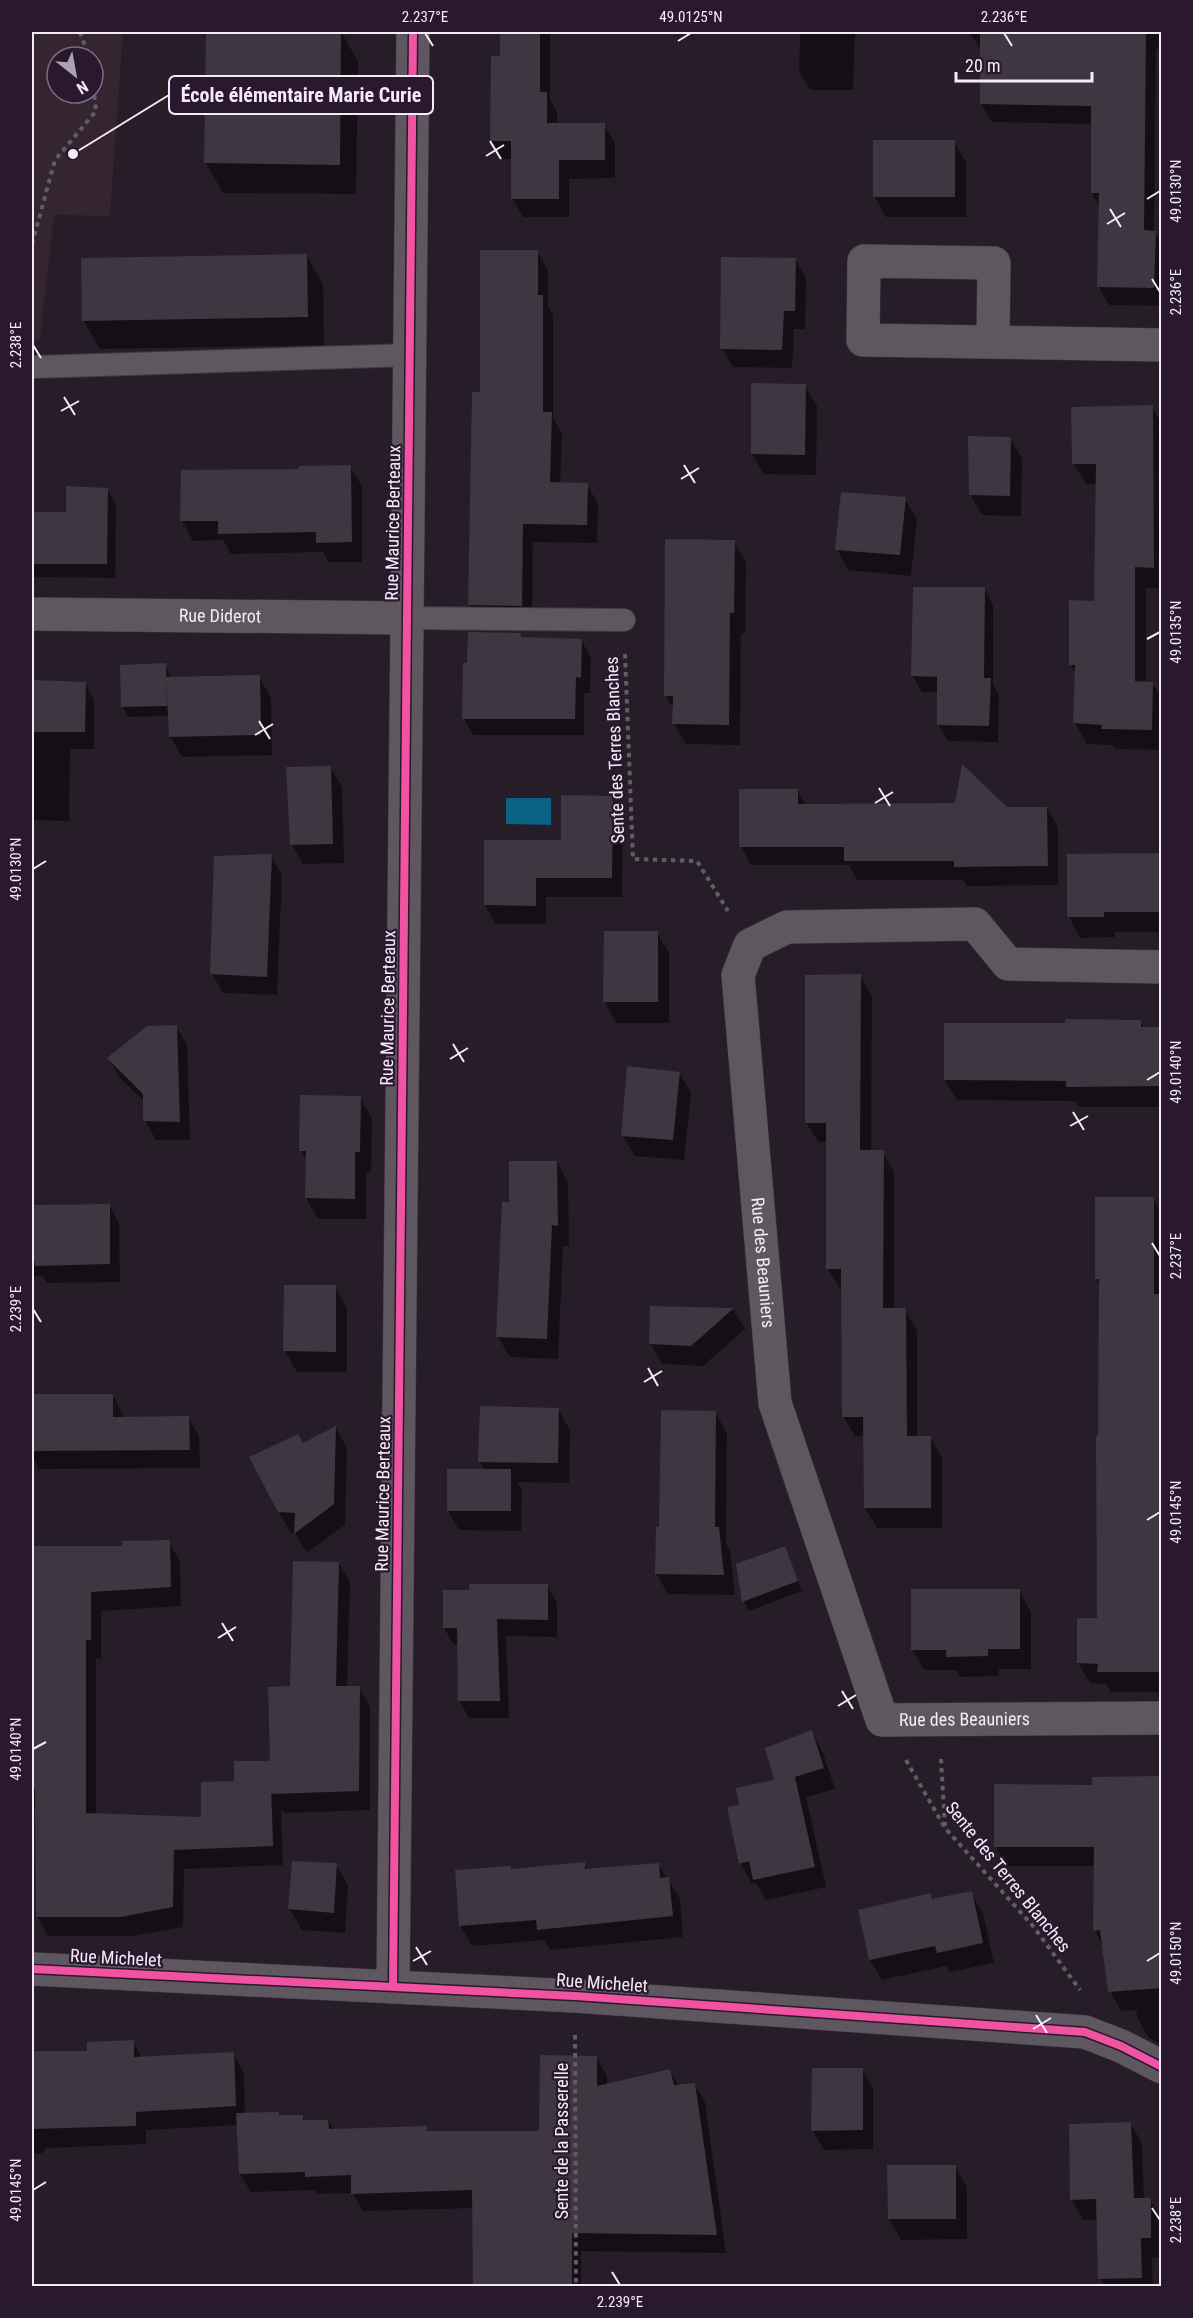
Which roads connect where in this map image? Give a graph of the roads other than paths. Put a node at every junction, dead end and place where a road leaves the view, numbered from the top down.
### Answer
1 (413, 32) edge
2 (993, 342) junction
3 (1161, 345) edge
4 (410, 355) junction
5 (34, 367) dead end
6 (32, 614) edge
7 (407, 618) junction
8 (624, 620) road end
9 (1161, 967) edge
10 (1161, 1718) edge
11 (32, 1969) edge
12 (393, 1986) junction
13 (1161, 2067) edge

1 - 4 street, Rue Maurice Berteaux
2 - 2 street
2 - 3 street
4 - 5 lane
4 - 7 street, Rue Maurice Berteaux
6 - 7 street, Rue Diderot
7 - 8 lane
7 - 12 street, Rue Maurice Berteaux
9 - 10 street, Rue des Beauniers
11 - 12 street, Rue Michelet
12 - 13 street, Rue Michelet

